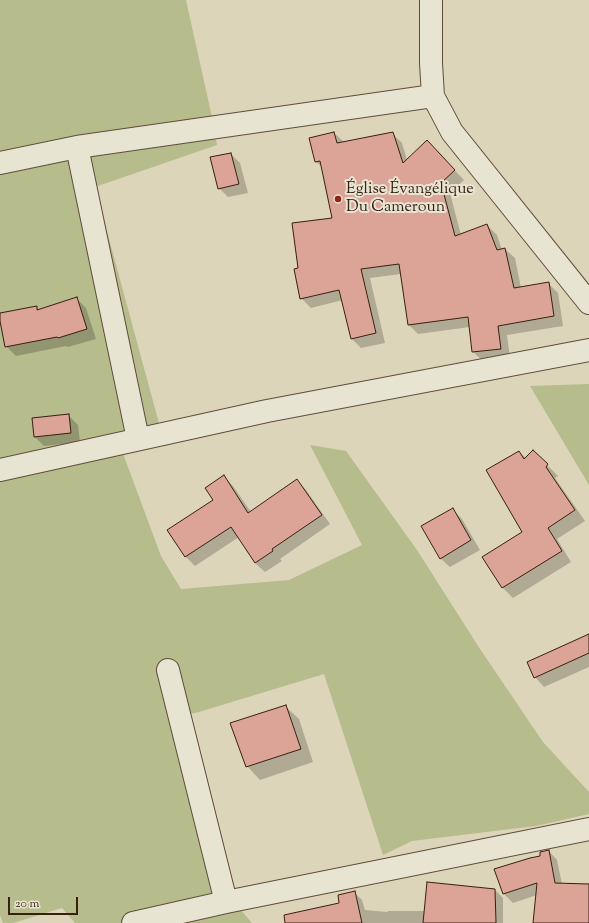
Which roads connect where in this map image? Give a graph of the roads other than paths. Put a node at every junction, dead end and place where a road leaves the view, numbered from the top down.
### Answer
1 (431, 0) edge
2 (433, 96) junction
3 (77, 147) junction
4 (0, 164) edge
5 (589, 304) edge
6 (589, 350) edge
7 (138, 439) junction
8 (0, 470) edge
9 (168, 670) dead end
10 (589, 829) edge
11 (226, 902) junction
12 (133, 923) edge

1 - 2 street
2 - 3 street
2 - 5 street
3 - 4 street
3 - 7 street
6 - 7 street
7 - 8 street
9 - 11 street
10 - 11 street
11 - 12 street

